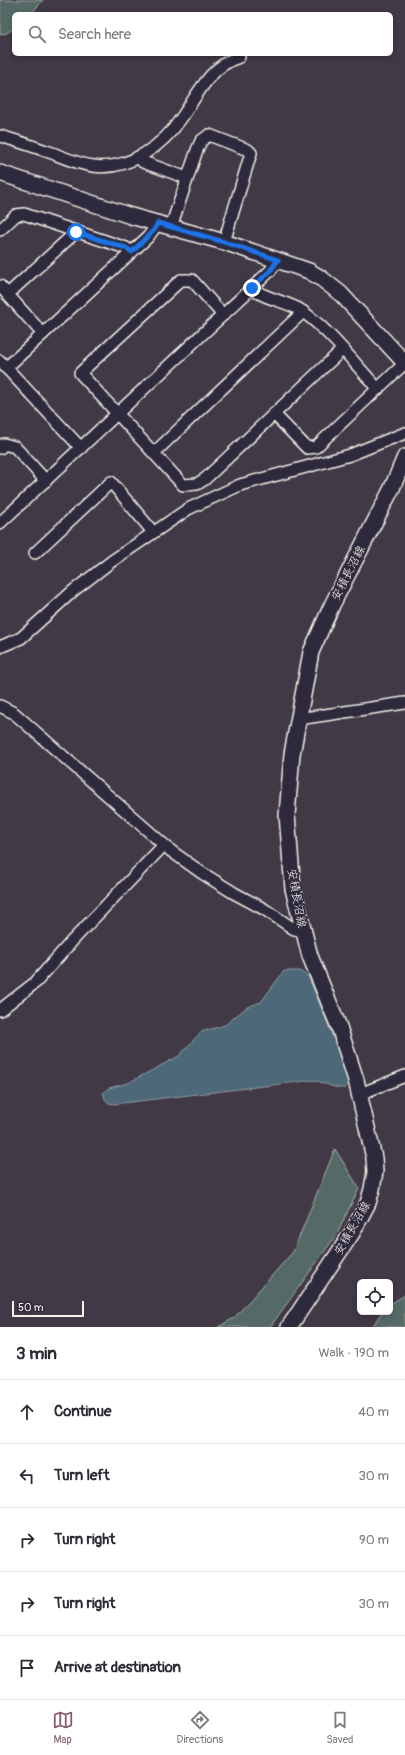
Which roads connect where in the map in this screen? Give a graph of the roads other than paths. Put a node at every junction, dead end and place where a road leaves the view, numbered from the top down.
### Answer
1 (239, 57) dead end
2 (0, 136) edge
3 (138, 157) junction
4 (0, 173) edge
5 (187, 178) junction
6 (164, 225) junction
7 (0, 230) edge
8 (76, 232) junction
9 (224, 242) junction
10 (132, 252) junction
11 (278, 260) junction
12 (0, 286) edge
13 (252, 288) junction
14 (8, 294) junction
15 (303, 312) junction
16 (223, 315) junction
17 (43, 334) junction
18 (342, 350) junction
19 (405, 363) edge
20 (3, 364) edge
21 (378, 389) junction
22 (118, 414) junction
23 (274, 414) junction
24 (405, 433) edge
25 (0, 448) edge
26 (81, 448) junction
27 (154, 453) junction
28 (405, 457) edge
29 (46, 481) junction
30 (0, 523) edge
31 (153, 532) junction
32 (35, 553) dead end
33 (0, 647) edge
34 (405, 703) edge
35 (0, 706) edge
36 (298, 719) junction
37 (164, 845) junction
38 (303, 930) junction
39 (0, 1010) edge
40 (405, 1076) edge
41 (360, 1094) junction
42 (289, 1327) edge

1 - 3 street
2 - 3 street
3 - 5 street
4 - 6 main road
5 - 6 street
5 - 9 street
6 - 9 main road
6 - 10 street
7 - 8 street
8 - 10 street
8 - 14 street
9 - 11 main road
10 - 17 street
11 - 13 street
11 - 19 main road
12 - 14 street
13 - 15 street
13 - 16 street
14 - 17 street
15 - 18 street
15 - 27 street
16 - 22 street
16 - 22 street
17 - 20 street
18 - 21 street
18 - 23 street
19 - 21 street
20 - 26 street
21 - 23 street
22 - 26 street
22 - 27 street
23 - 27 street
24 - 31 street
25 - 29 street
26 - 29 street
28 - 36 main road, 安積長沼線
29 - 30 street
31 - 32 street
31 - 33 street
34 - 36 street
35 - 37 street
36 - 38 main road, 安積長沼線
37 - 38 street
37 - 39 street
38 - 41 main road, 安積長沼線
40 - 41 street
41 - 42 main road, 安積長沼線

